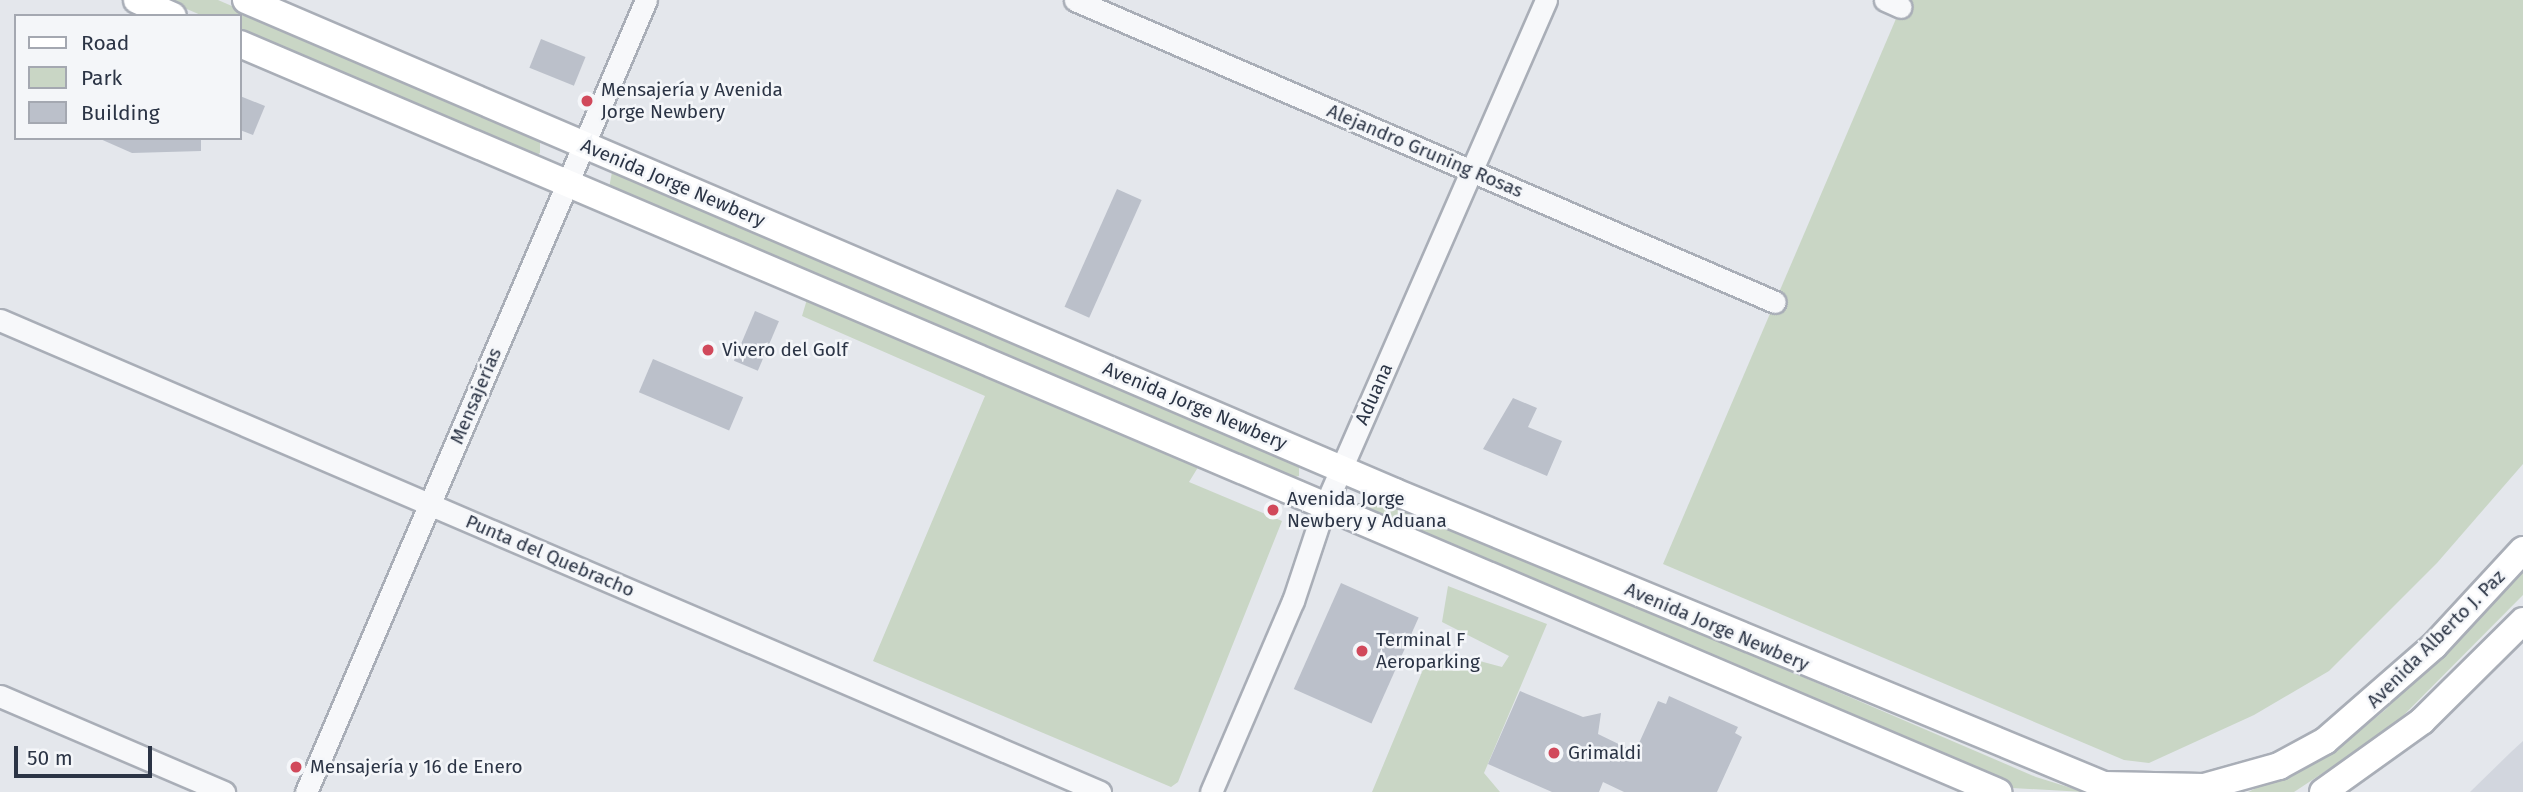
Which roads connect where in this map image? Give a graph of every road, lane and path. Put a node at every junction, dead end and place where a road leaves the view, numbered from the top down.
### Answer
1 (137, 0) edge
2 (246, 0) edge
3 (646, 0) edge
4 (1074, 0) edge
5 (1546, 0) edge
6 (168, 14) edge
7 (242, 45) edge
8 (584, 144) junction
9 (1473, 172) junction
10 (567, 184) junction
11 (1775, 302) dead end
12 (0, 320) edge
13 (1341, 468) junction
14 (429, 504) junction
15 (1324, 508) junction
16 (2523, 550) edge
17 (2523, 621) edge
18 (0, 696) edge
19 (2150, 790) joint
20 (224, 792) edge
21 (306, 792) edge
22 (1100, 792) edge
23 (1211, 792) edge
24 (1998, 792) edge
25 (2323, 792) edge

1 - 6 main road
2 - 8 main road, Avenida Jorge Newbery
3 - 8 street, Mensajerías
4 - 9 street, Alejandro Gruning Rosas
5 - 9 street, Aduana
7 - 10 main road
8 - 10 street, Mensajerías
8 - 13 main road, Avenida Jorge Newbery
9 - 11 street, Alejandro Gruning Rosas
9 - 13 street, Aduana
10 - 14 street, Mensajerías
10 - 15 main road
12 - 14 street, Punta del Quebracho
13 - 15 street, Aduana
13 - 19 main road, Avenida Jorge Newbery
14 - 21 street, Mensajerías
14 - 22 street, Punta del Quebracho
15 - 23 street, Aduana
15 - 24 main road
16 - 19 main road, Avenida Alberto J. Paz
17 - 25 main road
18 - 20 street

